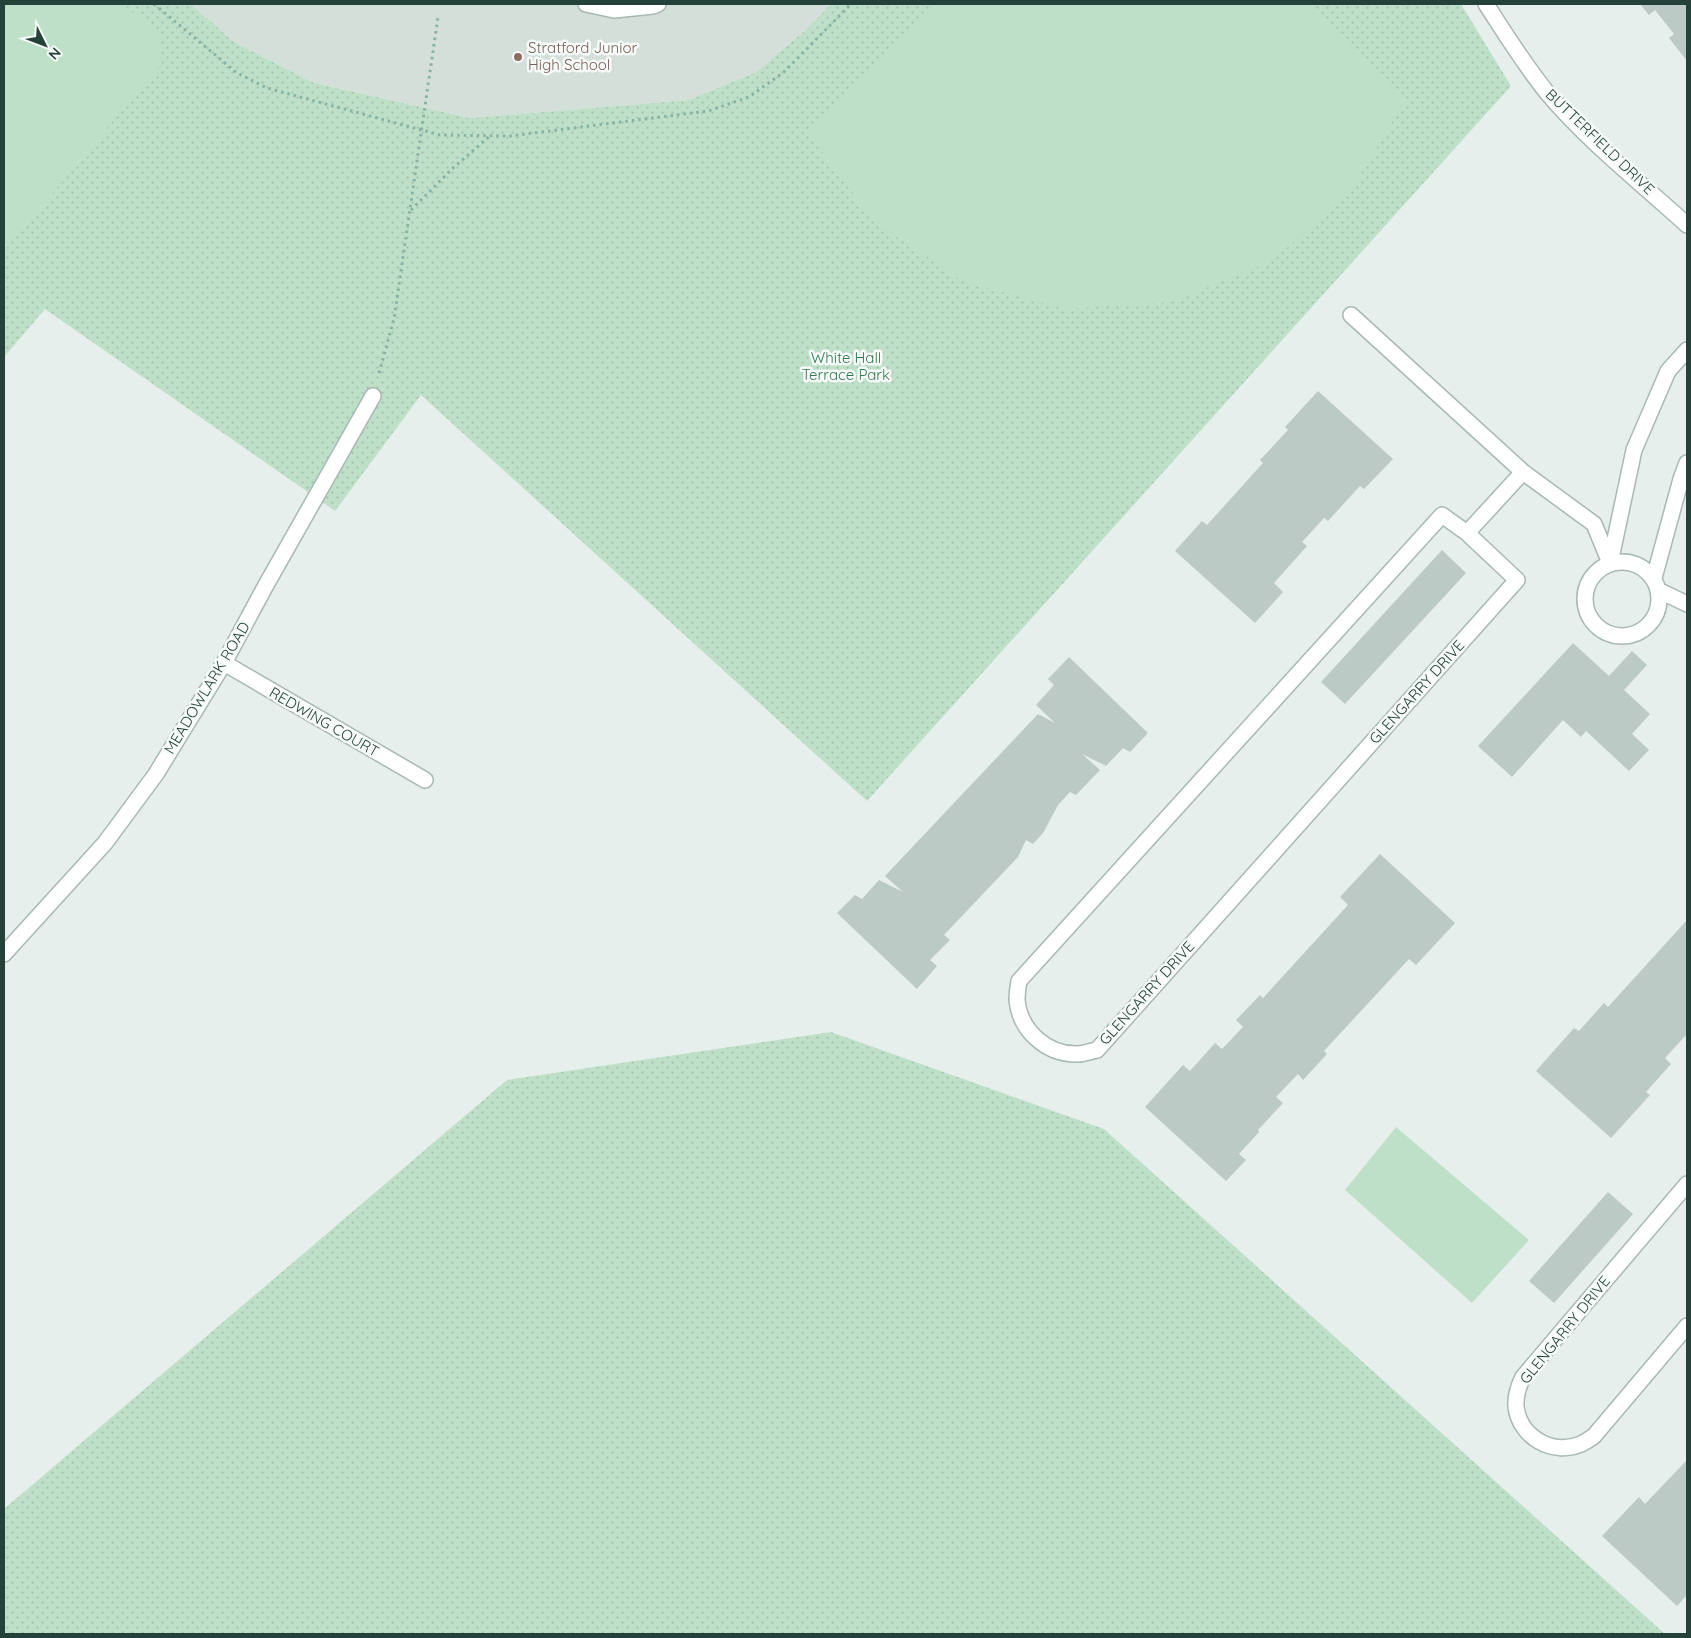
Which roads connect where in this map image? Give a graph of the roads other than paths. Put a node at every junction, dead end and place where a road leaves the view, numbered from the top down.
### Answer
1 (586, 4) edge
2 (658, 4) edge
3 (1486, 4) edge
4 (1687, 225) edge
5 (1351, 316) dead end
6 (1687, 350) edge
7 (373, 396) road end
8 (1687, 464) edge
9 (1523, 472) junction
10 (1466, 533) junction
11 (1610, 563) junction
12 (1656, 584) junction
13 (1687, 604) edge
14 (224, 664) junction
15 (425, 780) dead end
16 (4, 954) edge
17 (1687, 1184) edge
18 (1687, 1326) edge

1 - 2 street
3 - 4 street, BUTTERFIELD DRIVE
5 - 9 street
6 - 11 street
7 - 14 street, MEADOWLARK ROAD
8 - 12 street
9 - 10 street
9 - 11 street
10 - 10 street, GLENGARRY DRIVE
11 - 12 street
11 - 12 street
12 - 13 street
14 - 15 street, REDWING COURT
14 - 16 street, MEADOWLARK ROAD
17 - 18 street, GLENGARRY DRIVE

